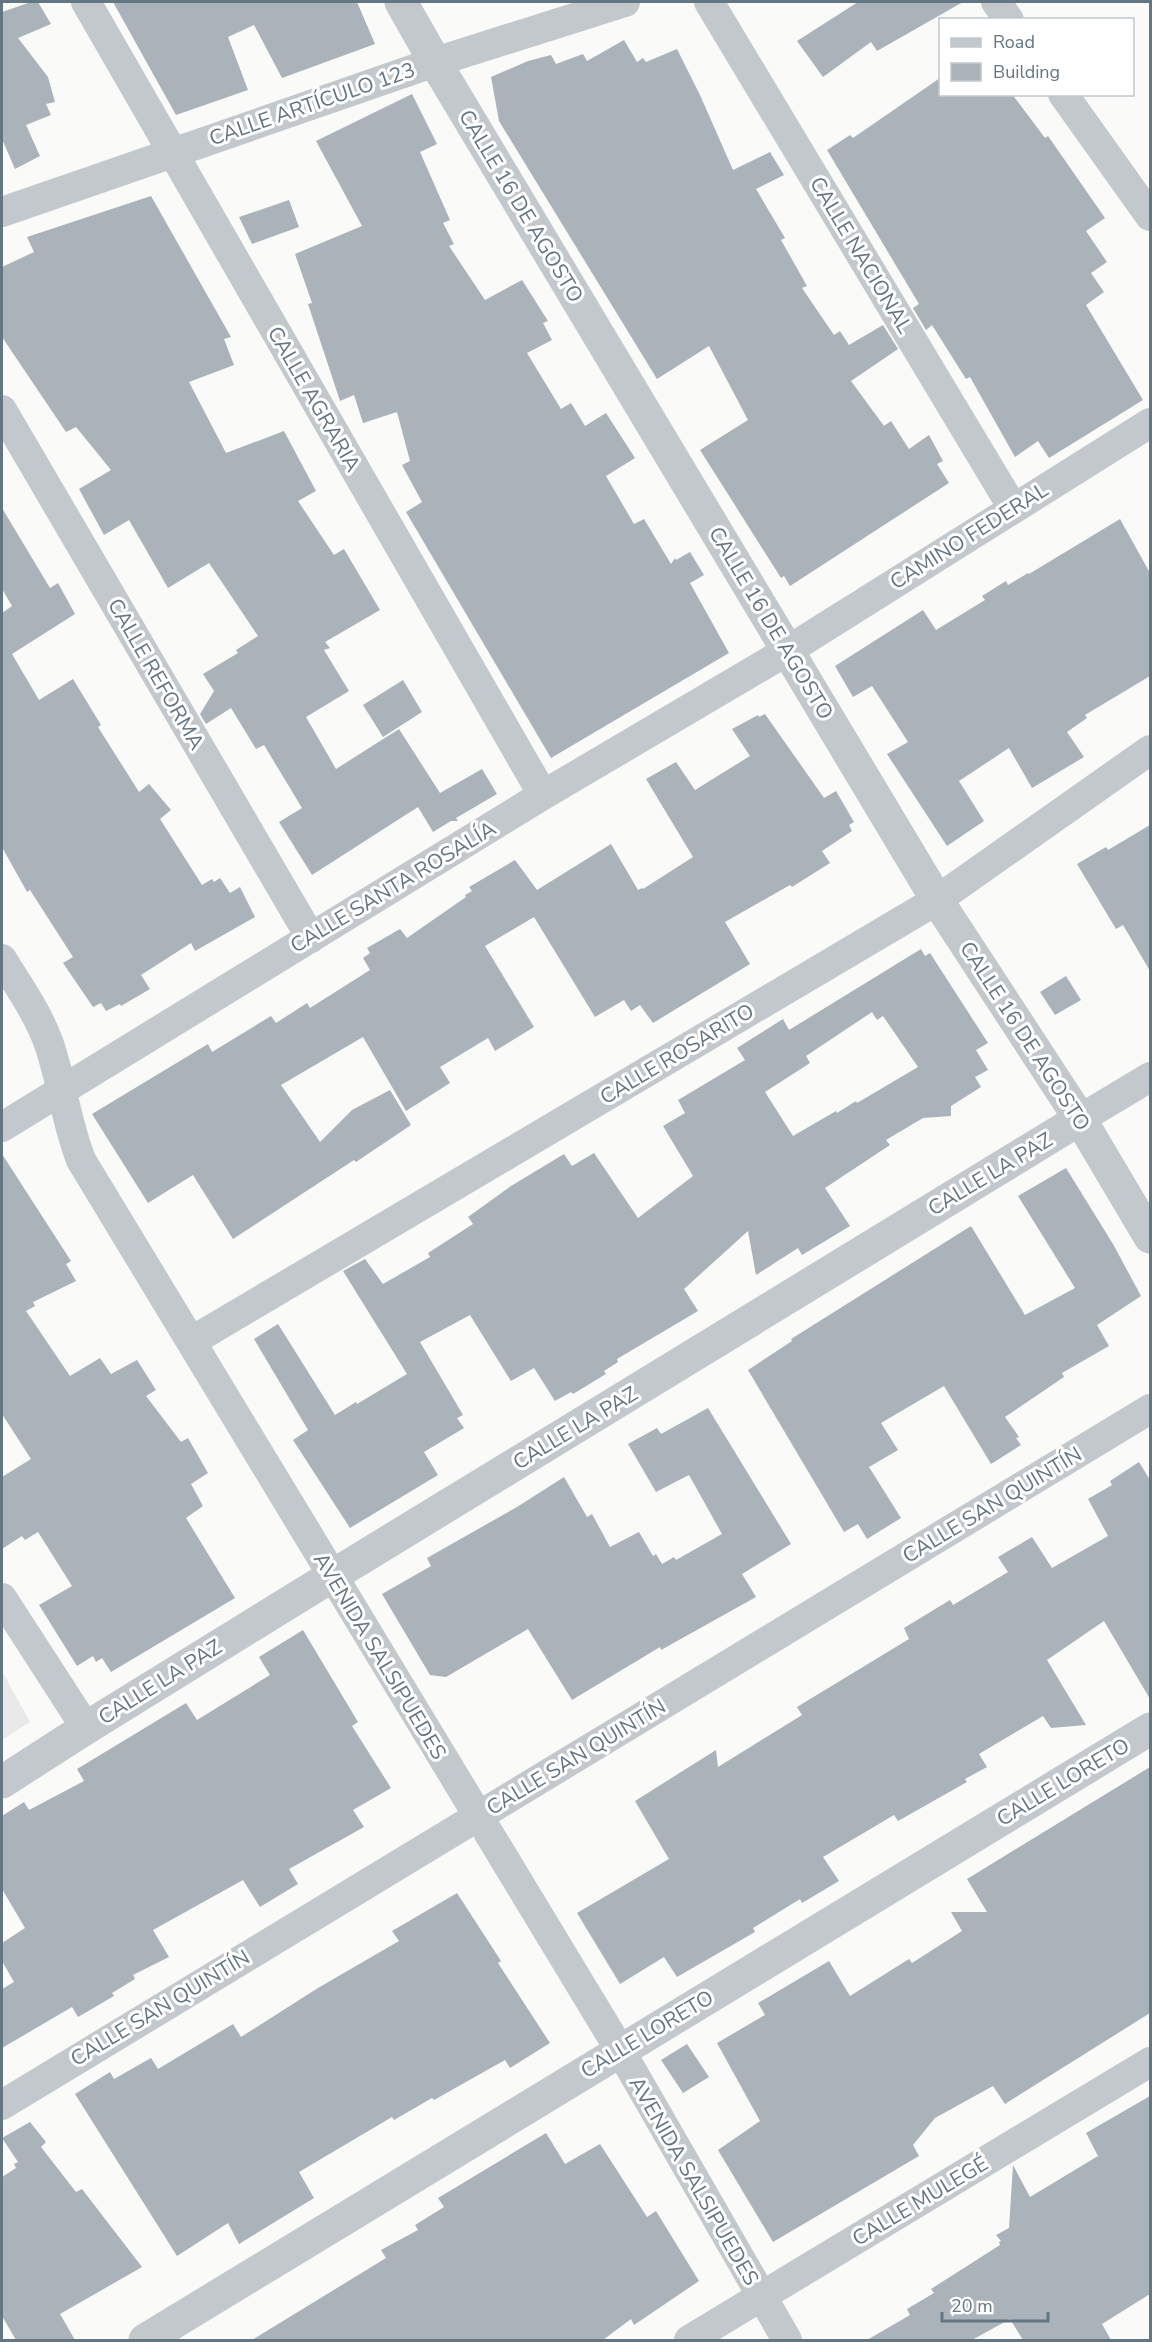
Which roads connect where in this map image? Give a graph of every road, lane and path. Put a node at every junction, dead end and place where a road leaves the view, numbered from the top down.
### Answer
1 (86, 2) edge
2 (401, 2) edge
3 (626, 2) edge
4 (709, 2) edge
5 (996, 2) edge
6 (1008, 18) edge
7 (435, 62) junction
8 (1064, 96) edge
9 (172, 152) junction
10 (2, 212) edge
11 (1150, 216) edge
12 (2, 410) edge
13 (1150, 423) edge
14 (1013, 508) junction
15 (787, 651) junction
16 (1150, 750) edge
17 (543, 795) junction
18 (937, 900) junction
19 (311, 938) junction
20 (2, 960) edge
21 (1150, 1077) edge
22 (61, 1090) junction
23 (1080, 1119) junction
24 (2, 1127) edge
25 (1150, 1237) edge
26 (192, 1341) junction
27 (1150, 1409) edge
28 (332, 1576) junction
29 (2, 1598) edge
30 (86, 1728) junction
31 (1150, 1729) edge
32 (2, 1782) edge
33 (477, 1816) junction
34 (620, 2050) junction
35 (1150, 2062) edge
36 (2, 2105) edge
37 (761, 2297) junction
38 (145, 2340) edge
39 (689, 2340) edge
40 (787, 2340) edge

1 - 9 street, CALLE AGRARIA
2 - 7 street, CALLE 16 DE AGOSTO
3 - 7 street, CALLE ARTÍCULO 123
4 - 14 street, CALLE NACIONAL
5 - 6 street
7 - 9 street, CALLE ARTÍCULO 123
7 - 15 street, CALLE 16 DE AGOSTO
8 - 11 street
9 - 10 street, CALLE ARTÍCULO 123
9 - 17 street, CALLE AGRARIA
12 - 19 street, CALLE REFORMA
13 - 14 street, CAMINO FEDERAL
14 - 15 street, CAMINO FEDERAL
15 - 17 street, CALLE SANTA ROSALÍA
15 - 18 street, CALLE 16 DE AGOSTO
16 - 18 street, CALLE ROSARITO
17 - 19 street, CALLE SANTA ROSALÍA
18 - 23 street, CALLE 16 DE AGOSTO
18 - 26 street, CALLE ROSARITO
19 - 22 street, CALLE SANTA ROSALÍA
20 - 22 street, AVENIDA SALSIPUEDES
21 - 23 street, CALLE LA PAZ
22 - 24 street, CALLE SANTA ROSALÍA
22 - 26 street, AVENIDA SALSIPUEDES
23 - 25 street, CALLE 16 DE AGOSTO
23 - 28 street, CALLE LA PAZ
26 - 28 street, AVENIDA SALSIPUEDES
27 - 33 street, CALLE SAN QUINTÍN
28 - 30 street, CALLE LA PAZ
28 - 33 street, AVENIDA SALSIPUEDES
29 - 30 street
30 - 32 street, CALLE LA PAZ
31 - 34 street, CALLE LORETO
33 - 34 street, AVENIDA SALSIPUEDES
33 - 36 street, CALLE SAN QUINTÍN
34 - 37 street, AVENIDA SALSIPUEDES
34 - 38 street, CALLE LORETO
35 - 37 street, CALLE MULEGÉ
37 - 39 street, CALLE MULEGÉ
37 - 40 street, AVENIDA SALSIPUEDES

